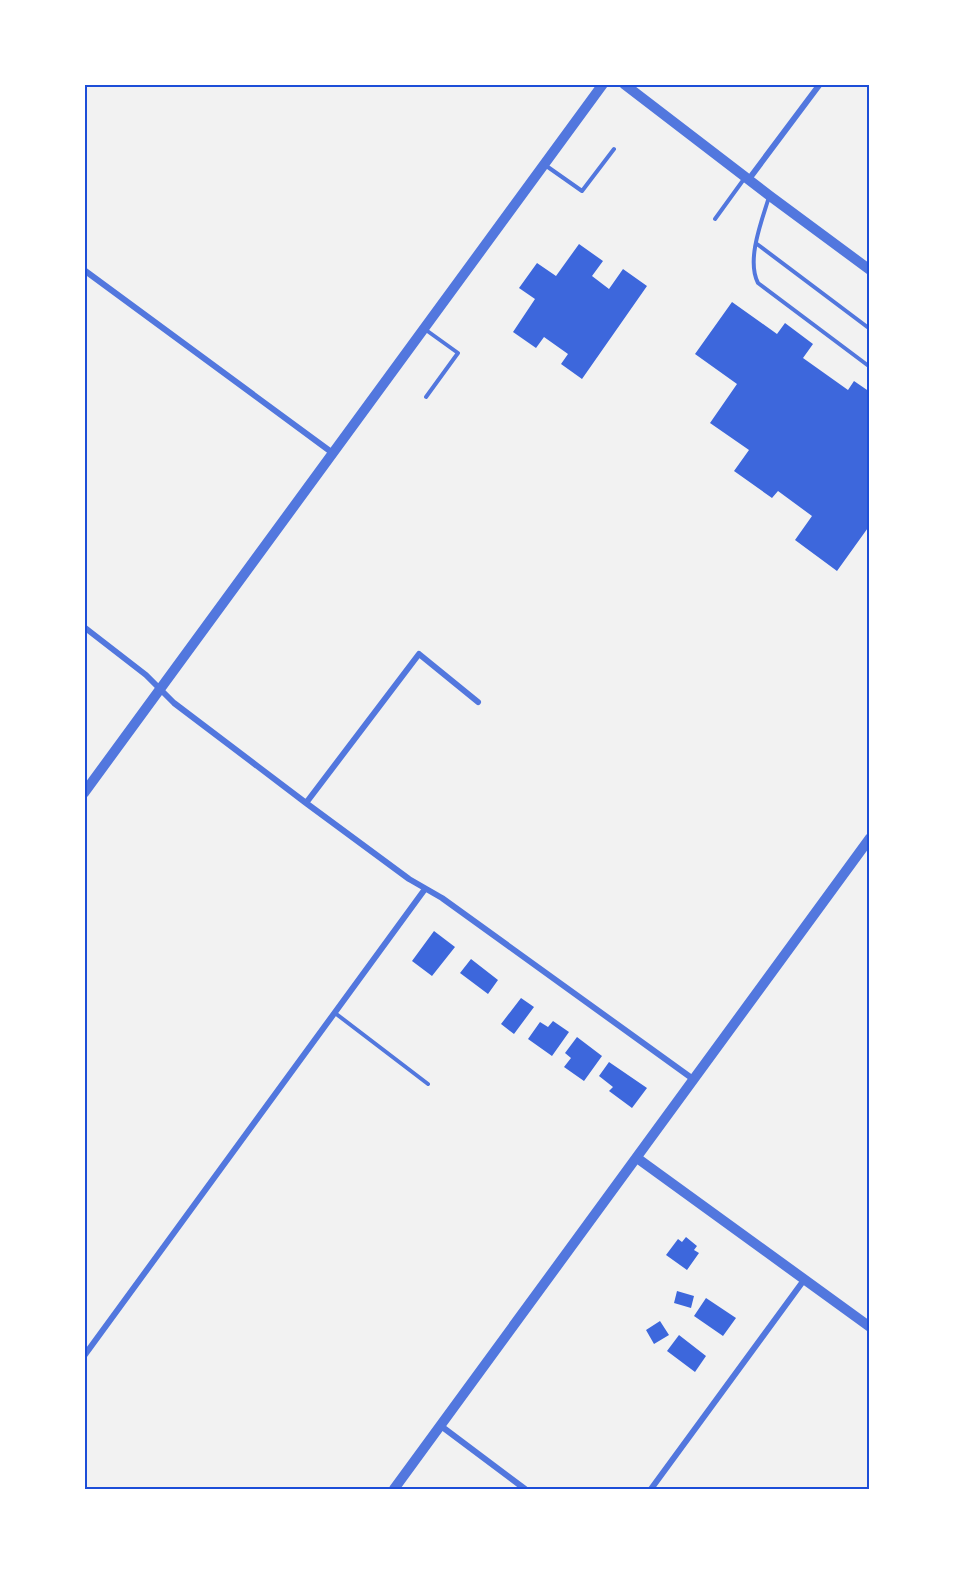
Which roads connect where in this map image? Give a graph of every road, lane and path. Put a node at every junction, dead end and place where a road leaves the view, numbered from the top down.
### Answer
1 (603, 84) edge
2 (624, 84) edge
3 (820, 84) edge
4 (614, 149) dead end
5 (545, 164) junction
6 (747, 178) junction
7 (770, 196) junction
8 (715, 219) dead end
9 (756, 243) junction
10 (84, 270) edge
11 (870, 270) edge
12 (870, 329) edge
13 (425, 330) junction
14 (870, 367) edge
15 (426, 397) dead end
16 (334, 454) junction
17 (84, 627) edge
18 (159, 689) junction
19 (478, 702) dead end
20 (84, 793) edge
21 (306, 803) junction
22 (870, 838) edge
23 (424, 889) junction
24 (335, 1013) junction
25 (693, 1079) junction
26 (428, 1084) dead end
27 (637, 1158) junction
28 (804, 1280) junction
29 (870, 1327) edge
30 (84, 1356) edge
31 (441, 1426) junction
32 (394, 1489) edge
33 (525, 1489) edge
34 (651, 1489) edge

1 - 5 street
2 - 6 street
3 - 6 street
4 - 5 lane
5 - 13 street
6 - 7 street
6 - 8 lane
7 - 9 lane
7 - 11 street
9 - 12 lane
9 - 14 lane
10 - 16 street
13 - 15 lane
13 - 16 street
16 - 18 street
17 - 18 street
18 - 20 street
18 - 21 street
19 - 21 street
21 - 23 street
22 - 25 street
23 - 24 street
23 - 25 street
24 - 26 lane
24 - 30 street
25 - 27 street
27 - 28 street
27 - 31 street
28 - 29 street
28 - 34 street
31 - 32 street
31 - 33 street

